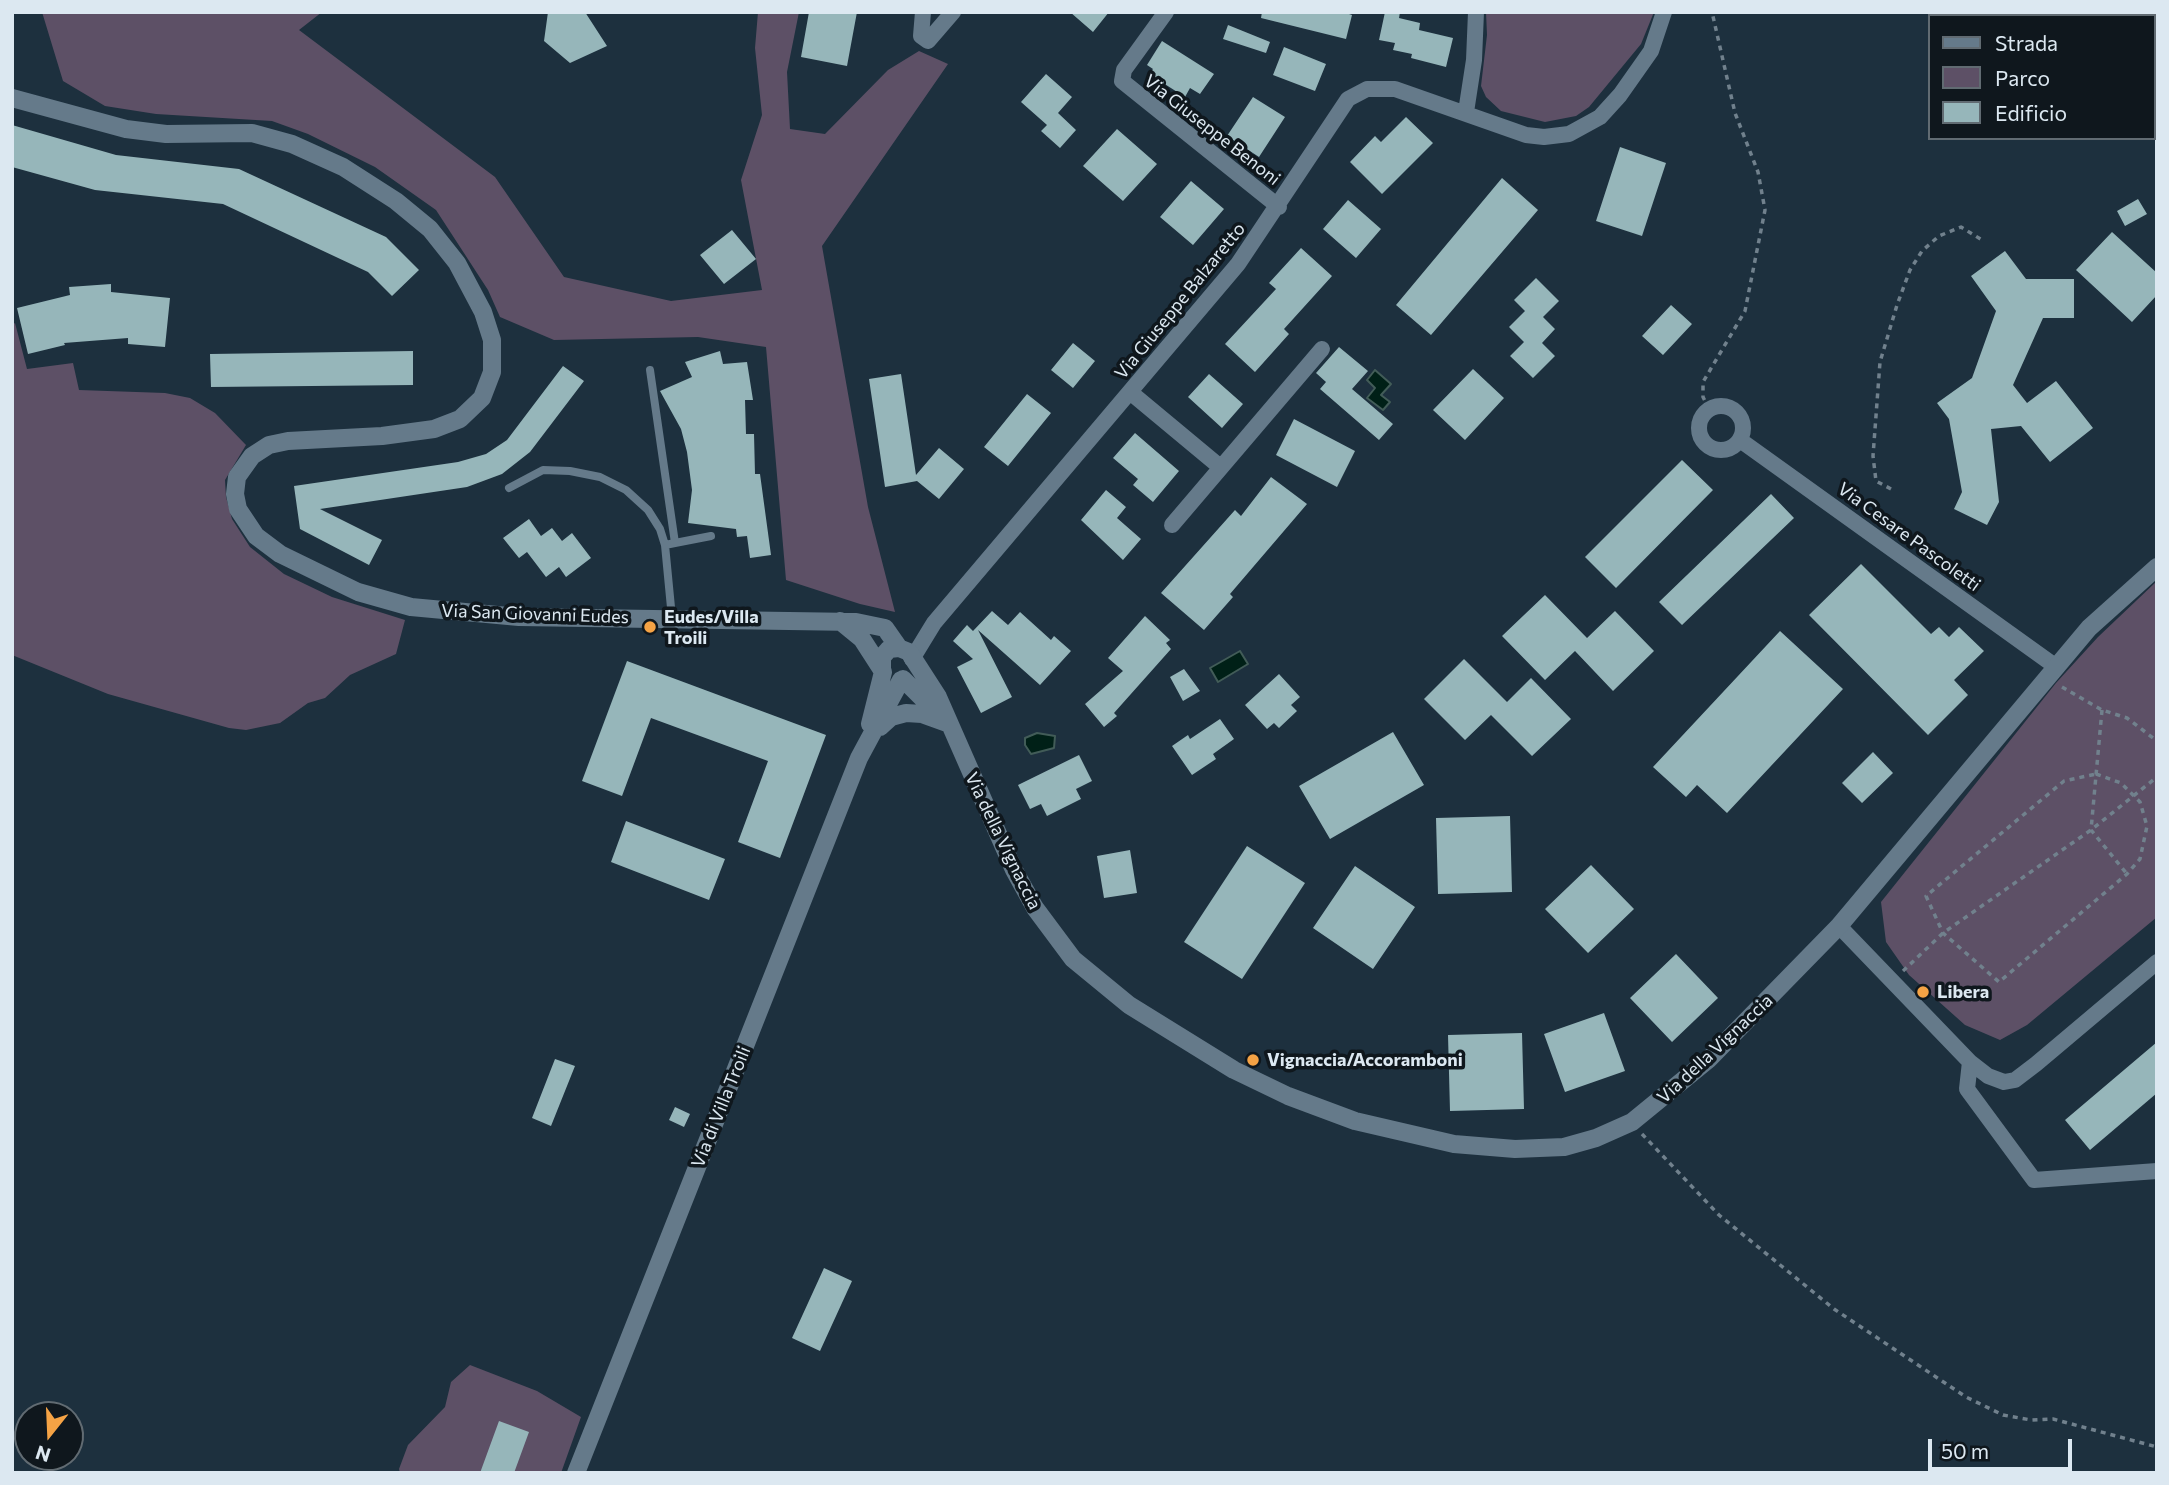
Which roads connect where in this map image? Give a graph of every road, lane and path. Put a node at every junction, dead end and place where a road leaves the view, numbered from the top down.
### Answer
1 (923, 12) edge
2 (953, 12) edge
3 (1166, 12) edge
4 (1476, 12) edge
5 (1664, 12) edge
6 (1712, 12) edge
7 (12, 98) edge
8 (1466, 112) junction
9 (1279, 206) junction
10 (1982, 240) dead end
11 (1322, 349) dead end
12 (650, 370) dead end
13 (1130, 393) junction
14 (1709, 409) junction
15 (1740, 440) junction
16 (1219, 466) junction
17 (509, 488) dead end
18 (1891, 489) dead end
19 (1172, 525) dead end
20 (711, 537) dead end
21 (670, 544) junction
22 (2157, 567) edge
23 (672, 618) junction
24 (839, 621) junction
25 (906, 654) junction
26 (2055, 666) junction
27 (882, 670) junction
28 (902, 679) junction
29 (2102, 710) junction
30 (947, 723) junction
31 (866, 741) junction
32 (2157, 741) edge
33 (2096, 774) junction
34 (2157, 777) edge
35 (2136, 795) junction
36 (2091, 830) junction
37 (2127, 874) junction
38 (1839, 926) junction
39 (1943, 933) junction
40 (2157, 962) edge
41 (1893, 980) junction
42 (1970, 1062) junction
43 (1632, 1122) junction
44 (2157, 1171) edge
45 (2157, 1447) edge
46 (576, 1473) edge

1 - 2 street
3 - 9 street, Via Giuseppe Benoni
4 - 8 street
5 - 8 street, Via Giuseppe Balzaretto
6 - 14 path
7 - 23 street, Via San Giovanni Eudes
8 - 9 street, Via Giuseppe Balzaretto
9 - 13 street, Via Giuseppe Balzaretto
10 - 18 path
11 - 16 street
12 - 21 lane
13 - 16 street
13 - 25 street, Via Giuseppe Balzaretto
14 - 15 street
14 - 15 street
15 - 26 street, Via Cesare Pascoletti
16 - 19 street
17 - 21 lane
20 - 21 lane
21 - 23 lane
22 - 26 street, Via della Vignaccia
23 - 24 street, Via San Giovanni Eudes
24 - 25 street, Via San Giovanni Eudes
24 - 27 street
25 - 27 street
25 - 28 street
25 - 30 street, Via della Vignaccia
26 - 29 path
26 - 38 street, Via della Vignaccia
27 - 28 street
27 - 31 street, Via di Villa Troili
28 - 30 street, Via della Vignaccia
28 - 31 street, Via di Villa Troili
29 - 32 path
29 - 33 path
30 - 31 street
30 - 43 street, Via della Vignaccia
31 - 46 street, Via di Villa Troili
33 - 35 path
33 - 36 path
33 - 39 path
34 - 35 path
35 - 36 path
35 - 37 path
36 - 37 path
36 - 39 path
37 - 39 path
38 - 41 street
38 - 43 street, Via della Vignaccia
39 - 41 path
40 - 42 street
41 - 42 street
42 - 44 street
43 - 45 path

